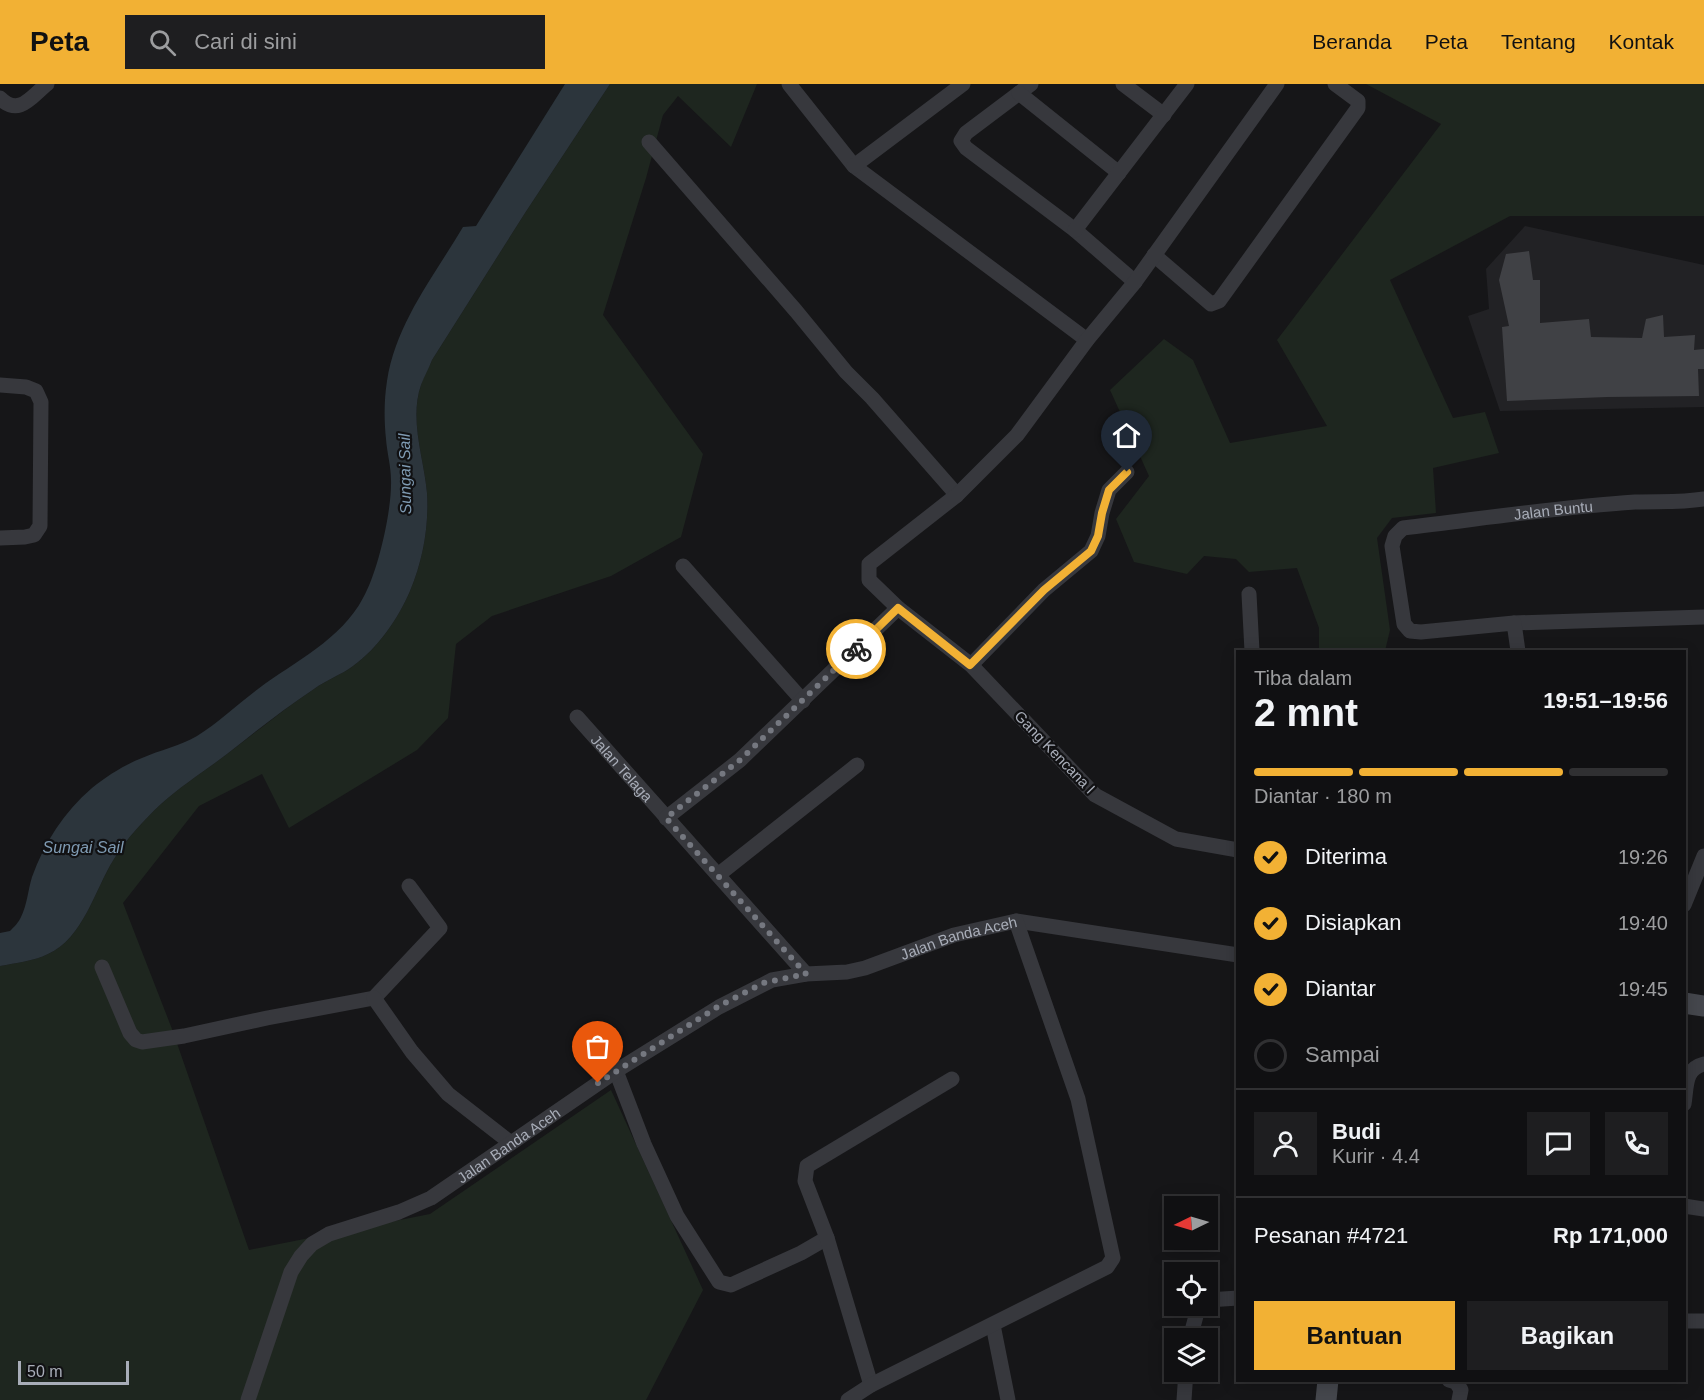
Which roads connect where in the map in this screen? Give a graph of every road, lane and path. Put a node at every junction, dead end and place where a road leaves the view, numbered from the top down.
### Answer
1 (47, 84) edge
2 (789, 84) edge
3 (963, 84) edge
4 (1123, 84) edge
5 (1187, 84) edge
6 (1277, 84) edge
7 (1335, 84) edge
8 (1025, 89) edge
9 (0, 98) edge
10 (1164, 115) junction
11 (649, 142) dead end
12 (854, 166) junction
13 (1119, 173) junction
14 (1075, 231) junction
15 (1154, 255) junction
16 (1135, 282) junction
17 (1087, 340) junction
18 (0, 385) edge
19 (1127, 472) dead end
20 (957, 495) junction
21 (1704, 499) edge
22 (0, 538) edge
23 (683, 566) dead end
24 (1249, 594) dead end
25 (898, 608) junction
26 (1704, 616) edge
27 (1514, 622) junction
28 (1252, 650) edge
29 (1518, 650) edge
30 (970, 665) junction
31 (803, 701) junction
32 (577, 717) dead end
33 (857, 765) dead end
34 (666, 818) junction
35 (1236, 850) edge
36 (1704, 856) edge
37 (718, 875) junction
38 (409, 886) dead end
39 (1686, 900) edge
40 (1016, 921) junction
41 (1236, 955) edge
42 (102, 968) dead end
43 (806, 974) junction
44 (374, 998) junction
45 (1686, 1003) edge
46 (1704, 1006) edge
47 (1704, 1064) edge
48 (616, 1071) junction
49 (952, 1079) dead end
50 (1686, 1089) edge
51 (511, 1143) junction
52 (1686, 1206) edge
53 (1704, 1209) edge
54 (827, 1238) junction
55 (1236, 1298) edge
56 (1218, 1299) edge
57 (1686, 1321) edge
58 (1704, 1322) edge
59 (993, 1325) junction
60 (1185, 1382) edge
61 (1328, 1382) edge
62 (1456, 1382) edge
63 (871, 1385) junction
64 (248, 1400) edge
65 (848, 1400) edge
66 (1008, 1400) edge
67 (1184, 1400) edge
68 (1326, 1400) edge
69 (1459, 1400) edge

1 - 9 street
2 - 12 street
3 - 12 street
4 - 10 street
5 - 10 street
6 - 15 street
7 - 15 street
8 - 13 street
8 - 14 street
10 - 13 street
11 - 20 street
12 - 17 street
13 - 14 street
14 - 16 street
15 - 16 street
16 - 17 street
17 - 20 street
18 - 22 street
19 - 30 street
20 - 25 street, Gang Kencana I
21 - 27 street, Jalan Buntu
23 - 31 street
24 - 28 street
25 - 30 street, Gang Kencana I
25 - 31 street
26 - 27 street
27 - 29 street
30 - 35 street, Gang Kencana I
31 - 34 street
32 - 34 street, Jalan Telaga
33 - 37 street
34 - 37 street, Jalan Telaga
36 - 39 street
37 - 43 street, Jalan Telaga
38 - 44 street
40 - 41 street, Jalan Banda Aceh
40 - 43 street, Jalan Banda Aceh
40 - 59 street
42 - 44 street
43 - 48 street, Jalan Banda Aceh
44 - 51 street
45 - 46 street
47 - 50 street
48 - 51 street, Jalan Banda Aceh
48 - 54 street
49 - 54 street
51 - 64 street, Jalan Banda Aceh
52 - 53 street
54 - 63 street
55 - 56 street
57 - 58 street
59 - 63 street
59 - 66 street
60 - 67 street
61 - 68 street
62 - 69 street
63 - 65 street

